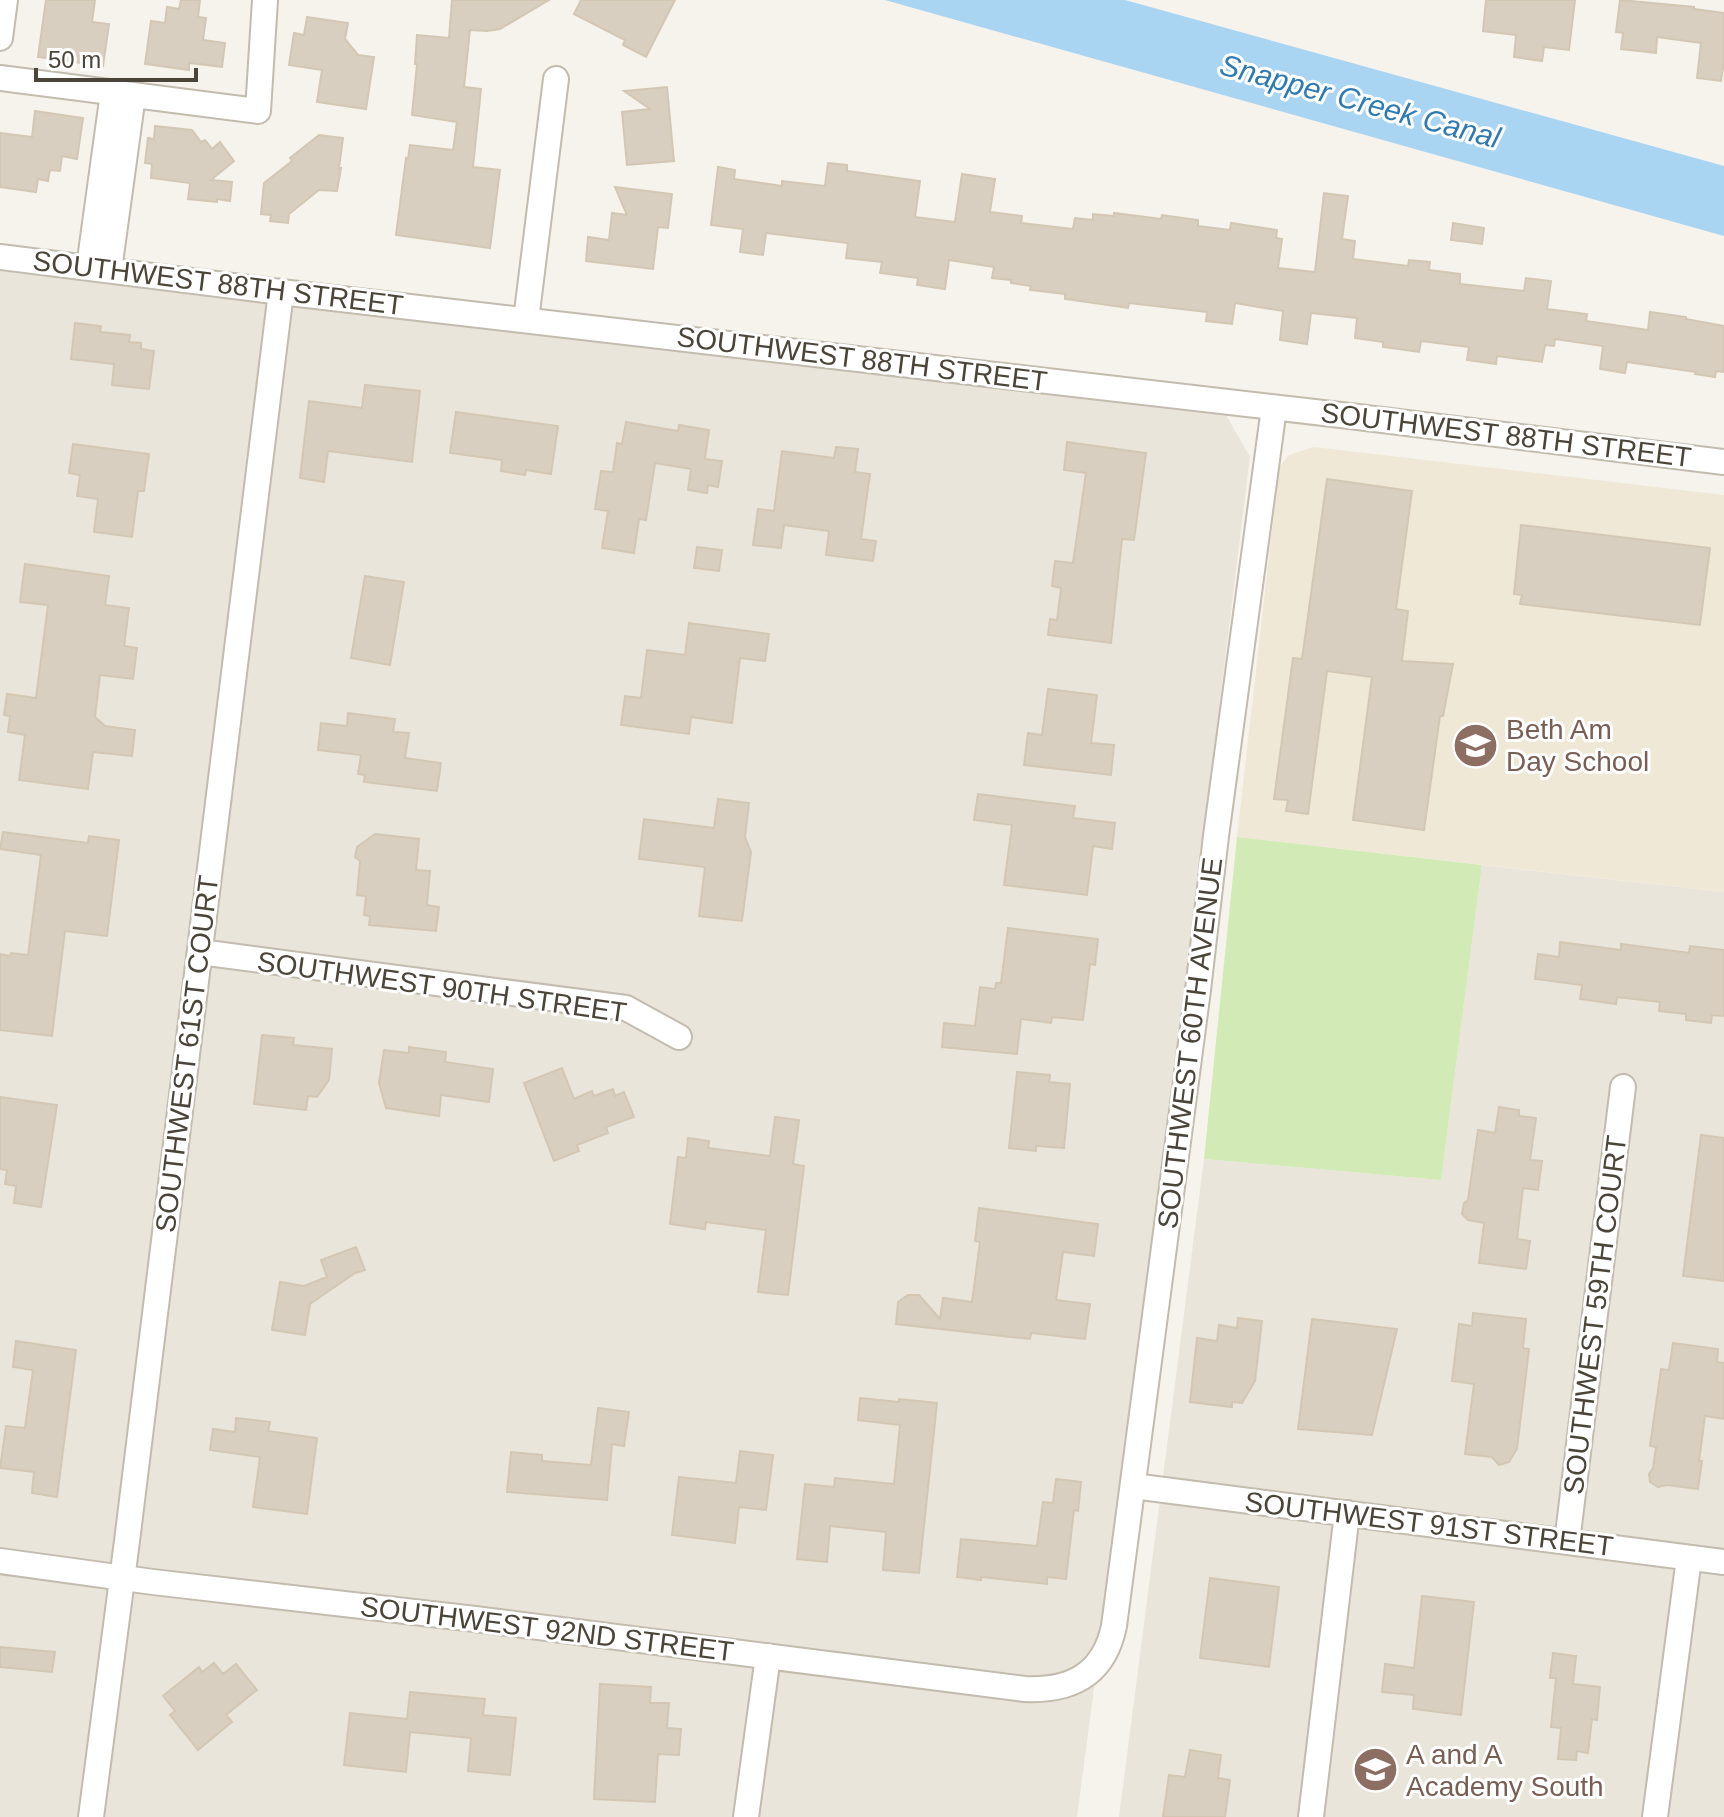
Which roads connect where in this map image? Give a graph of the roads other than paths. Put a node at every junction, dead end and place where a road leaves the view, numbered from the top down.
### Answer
1 (5, 0) edge
2 (265, 0) edge
3 (0, 38) edge
4 (0, 78) edge
5 (556, 79) dead end
6 (123, 94) junction
7 (0, 257) edge
8 (99, 269) junction
9 (281, 292) junction
10 (526, 320) junction
11 (1274, 408) junction
12 (1724, 462) edge
13 (200, 952) junction
14 (679, 1037) dead end
15 (1623, 1087) dead end
16 (1133, 1486) junction
17 (1347, 1513) junction
18 (1567, 1542) junction
19 (1689, 1558) junction
20 (0, 1561) edge
21 (1724, 1562) edge
22 (121, 1577) junction
23 (768, 1656) junction
24 (1090, 1671) joint
25 (91, 1817) edge
26 (746, 1817) edge
27 (1311, 1817) edge
28 (1655, 1817) edge

1 - 3 street
2 - 6 street
4 - 6 street
5 - 10 street
6 - 8 street
7 - 8 street, SOUTHWEST 88TH STREET
8 - 9 street, SOUTHWEST 88TH STREET
9 - 10 street, SOUTHWEST 88TH STREET
9 - 13 street, SOUTHWEST 61ST COURT
10 - 11 street, SOUTHWEST 88TH STREET
11 - 12 street, SOUTHWEST 88TH STREET
11 - 16 street, SOUTHWEST 60TH AVENUE
13 - 14 street, SOUTHWEST 90TH STREET
13 - 22 street, SOUTHWEST 61ST COURT
15 - 18 street, SOUTHWEST 59TH COURT
16 - 17 street, SOUTHWEST 91ST STREET
16 - 24 street, SOUTHWEST 60TH AVENUE
17 - 18 street, SOUTHWEST 91ST STREET
17 - 27 street
18 - 19 street, SOUTHWEST 91ST STREET
19 - 21 street, SOUTHWEST 91ST STREET
19 - 28 street
20 - 22 street, SOUTHWEST 92ND STREET
22 - 23 street, SOUTHWEST 92ND STREET
22 - 25 street, SOUTHWEST 61ST COURT
23 - 24 street, SOUTHWEST 92ND STREET
23 - 26 street

